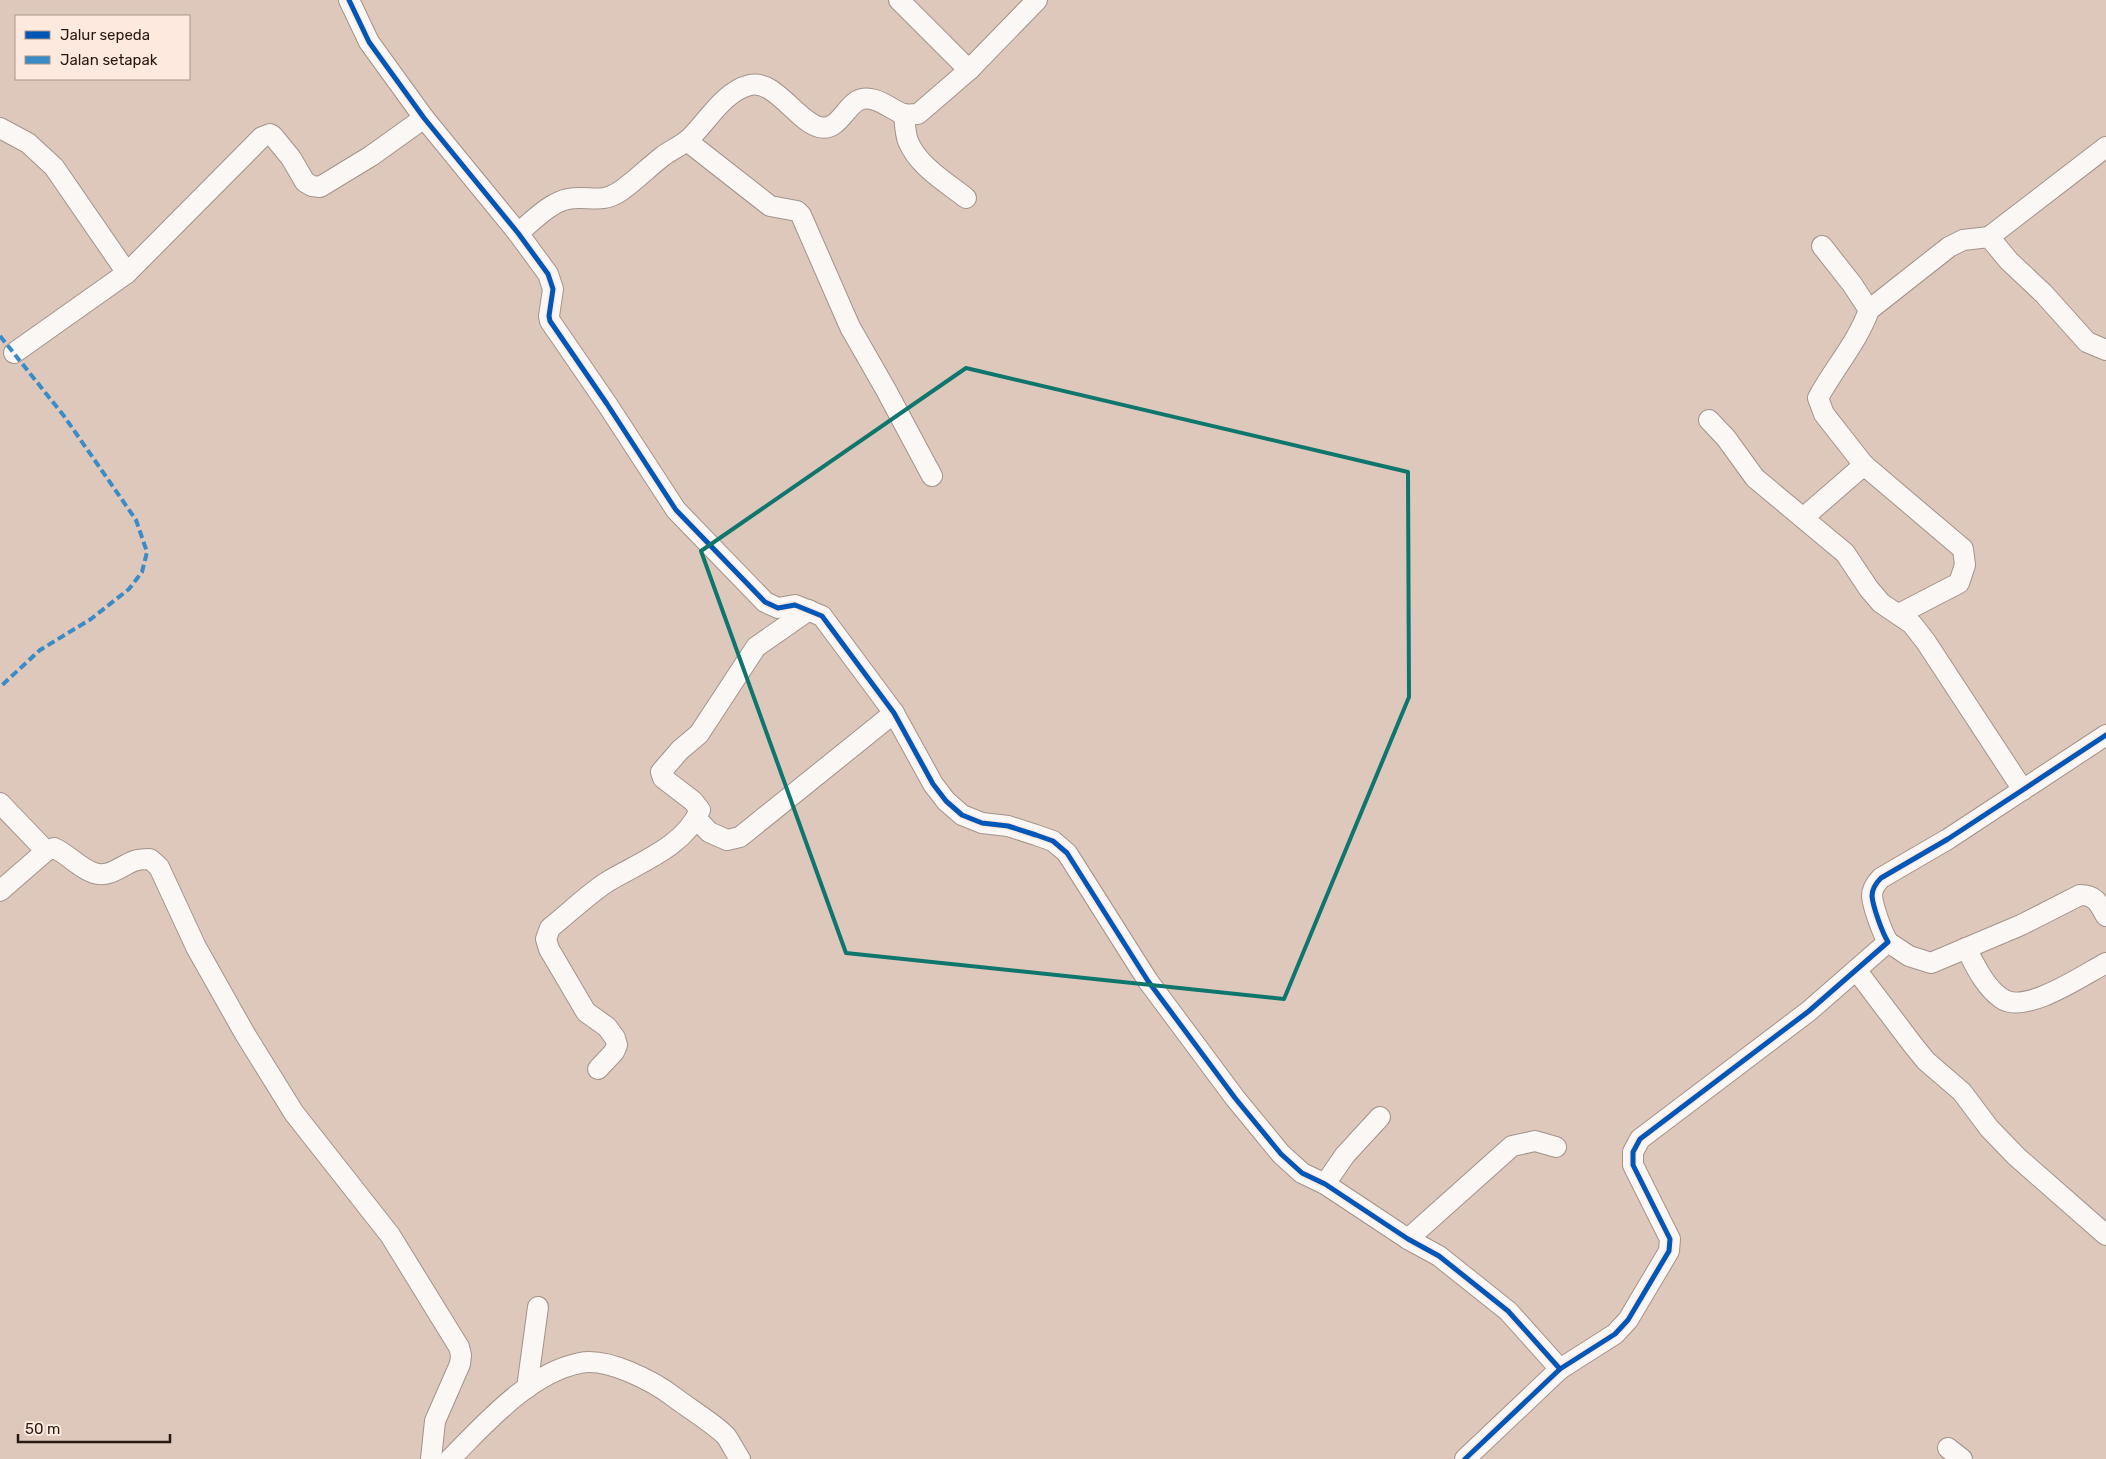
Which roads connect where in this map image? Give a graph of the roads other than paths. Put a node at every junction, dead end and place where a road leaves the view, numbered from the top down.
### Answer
1 (899, 0) edge
2 (1037, 0) edge
3 (352, 1) edge
4 (969, 70) junction
5 (904, 114) junction
6 (424, 118) junction
7 (0, 128) edge
8 (687, 141) junction
9 (2106, 147) edge
10 (966, 198) dead end
11 (518, 233) junction
12 (1989, 237) junction
13 (1822, 246) dead end
14 (126, 272) junction
15 (1869, 310) junction
16 (2106, 350) edge
17 (14, 353) dead end
18 (1709, 420) dead end
19 (1864, 465) junction
20 (932, 476) dead end
21 (1803, 518) junction
22 (809, 610) junction
23 (1898, 614) junction
24 (894, 713) junction
25 (2106, 735) edge
26 (2023, 790) junction
27 (0, 803) edge
28 (696, 818) junction
29 (46, 851) junction
30 (0, 891) edge
31 (2106, 916) edge
32 (1888, 942) junction
33 (1966, 948) junction
34 (2106, 962) edge
35 (1857, 971) junction
36 (598, 1069) dead end
37 (1380, 1117) dead end
38 (1556, 1147) dead end
39 (1326, 1184) junction
40 (2106, 1234) edge
41 (1408, 1239) junction
42 (538, 1307) dead end
43 (1560, 1369) junction
44 (527, 1388) junction
45 (431, 1459) edge
46 (450, 1459) edge
47 (740, 1459) edge
48 (1464, 1459) edge

1 - 4 street
2 - 4 street
3 - 6 street
4 - 5 street
5 - 8 street
5 - 10 street
6 - 11 street
6 - 14 street
7 - 14 street
8 - 11 street
8 - 20 street
9 - 12 street
11 - 22 street
12 - 15 street
12 - 16 street
13 - 15 street
14 - 17 street
15 - 19 street
18 - 21 street
19 - 21 street
19 - 23 street
21 - 23 street
22 - 24 street
22 - 28 street
23 - 26 street
24 - 28 street
24 - 39 street
25 - 26 street
26 - 32 street
27 - 29 street
28 - 36 street
29 - 30 street
29 - 45 street
31 - 33 street
32 - 33 street
32 - 35 street
33 - 34 street
35 - 40 street
35 - 43 street
37 - 39 street
38 - 41 street
39 - 41 street
41 - 43 street
42 - 44 street
43 - 48 street
44 - 46 street
44 - 47 street

